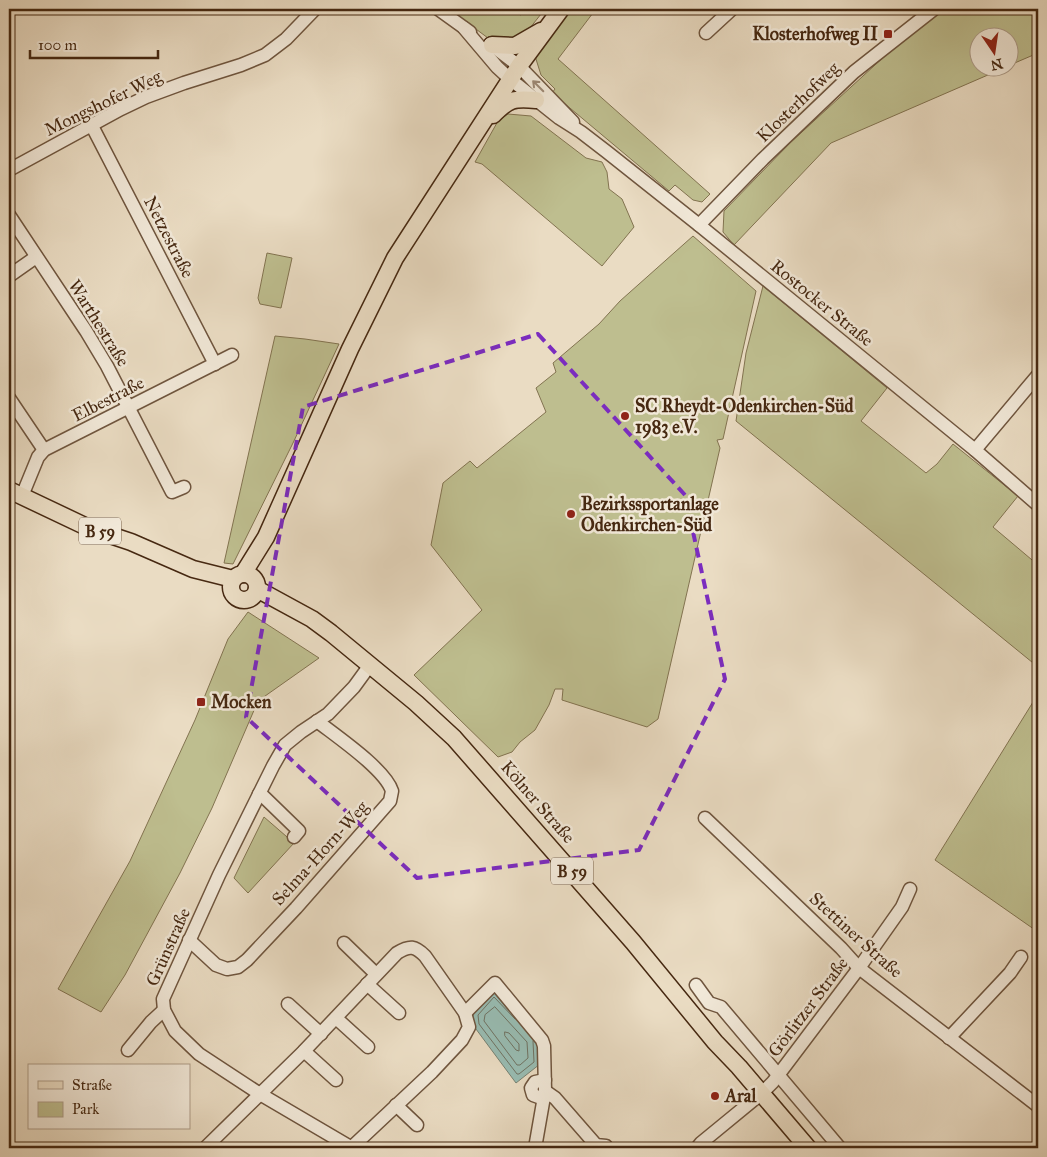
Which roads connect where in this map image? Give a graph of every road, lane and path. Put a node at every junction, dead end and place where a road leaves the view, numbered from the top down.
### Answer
1 (315, 9) edge
2 (438, 9) edge
3 (561, 9) edge
4 (732, 9) edge
5 (930, 10) edge
6 (464, 28) junction
7 (545, 29) junction
8 (706, 33) dead end
9 (492, 45) junction
10 (514, 73) junction
11 (536, 100) junction
12 (92, 126) junction
13 (581, 132) junction
14 (454, 164) junction
15 (9, 170) edge
16 (9, 215) edge
17 (699, 225) junction
18 (36, 257) junction
19 (9, 276) edge
20 (232, 355) dead end
21 (215, 364) junction
22 (1038, 375) edge
23 (9, 398) edge
24 (129, 408) junction
25 (44, 450) junction
26 (975, 450) junction
27 (184, 487) dead end
28 (15, 493) edge
29 (1038, 505) edge
30 (245, 585) junction
31 (370, 665) junction
32 (317, 721) junction
33 (259, 794) junction
34 (705, 818) dead end
35 (294, 837) dead end
36 (910, 889) dead end
37 (190, 940) junction
38 (344, 943) dead end
39 (1021, 957) dead end
40 (860, 968) junction
41 (376, 974) junction
42 (367, 984) junction
43 (696, 985) dead end
44 (288, 1004) dead end
45 (164, 1010) junction
46 (399, 1013) dead end
47 (465, 1014) junction
48 (336, 1018) junction
49 (321, 1034) junction
50 (949, 1038) junction
51 (368, 1047) dead end
52 (128, 1050) dead end
53 (304, 1051) junction
54 (778, 1075) junction
55 (336, 1080) dead end
56 (545, 1090) junction
57 (762, 1093) junction
58 (260, 1094) junction
59 (1037, 1104) edge
60 (396, 1105) junction
61 (417, 1125) dead end
62 (606, 1146) dead end
63 (205, 1148) edge
64 (352, 1148) edge
65 (535, 1148) edge
66 (697, 1148) edge
67 (808, 1148) edge
68 (840, 1148) edge

1 - 12 street, Mongshofer Weg
2 - 6 street
3 - 7 main road
4 - 8 street
5 - 17 street, Klosterhofweg
6 - 9 street
6 - 10 street
7 - 9 main road
7 - 10 main road
9 - 10 street
10 - 11 street, Rostocker Straße
13 -> 10 street, Rostocker Straße
10 - 14 main road
11 - 13 street, Rostocker Straße
11 - 14 main road
12 - 15 street, Mongshofer Weg
12 - 21 street, Netzestraße
13 - 17 street, Rostocker Straße
14 - 30 main road
16 - 18 street, Warthestraße
17 - 26 street, Rostocker Straße
18 - 19 street
18 - 24 street, Warthestraße
20 - 21 street, Elbestraße
21 - 24 street, Elbestraße
22 - 26 street
23 - 25 street
24 - 25 street, Elbestraße
24 - 27 street, Warthestraße
25 - 28 street
26 - 29 street, Rostocker Straße
28 - 30 main road, Kölner Straße / B 59
30 - 31 main road, Kölner Straße / B 59
31 - 32 street, Grünstraße
31 - 57 main road, Kölner Straße / B 59
32 - 33 street, Grünstraße
32 - 37 street, Selma-Horn-Weg
33 - 35 street
33 - 37 street, Grünstraße
34 - 40 street, Stettiner Straße
36 - 40 street, Görlitzer Straße
37 - 45 street, Grünstraße
38 - 41 street
39 - 50 street
40 - 50 street, Stettiner Straße
40 - 54 street, Görlitzer Straße
41 - 42 street
41 - 47 street
42 - 46 street
42 - 48 street
43 - 54 street
44 - 49 street
45 - 52 street
45 - 58 street, Grünstraße
47 - 56 street
47 - 60 street
48 - 49 street
48 - 51 street
49 - 53 street
50 - 59 street, Stettiner Straße
53 - 55 street
53 - 58 street
54 - 57 street, Görlitzer Straße
54 - 68 street
56 - 62 street
56 - 65 street
57 - 66 street, Görlitzer Straße
57 - 67 main road, Kölner Straße / B 59
58 - 63 street
58 - 64 street, Grünstraße
60 - 61 street
60 - 64 street

